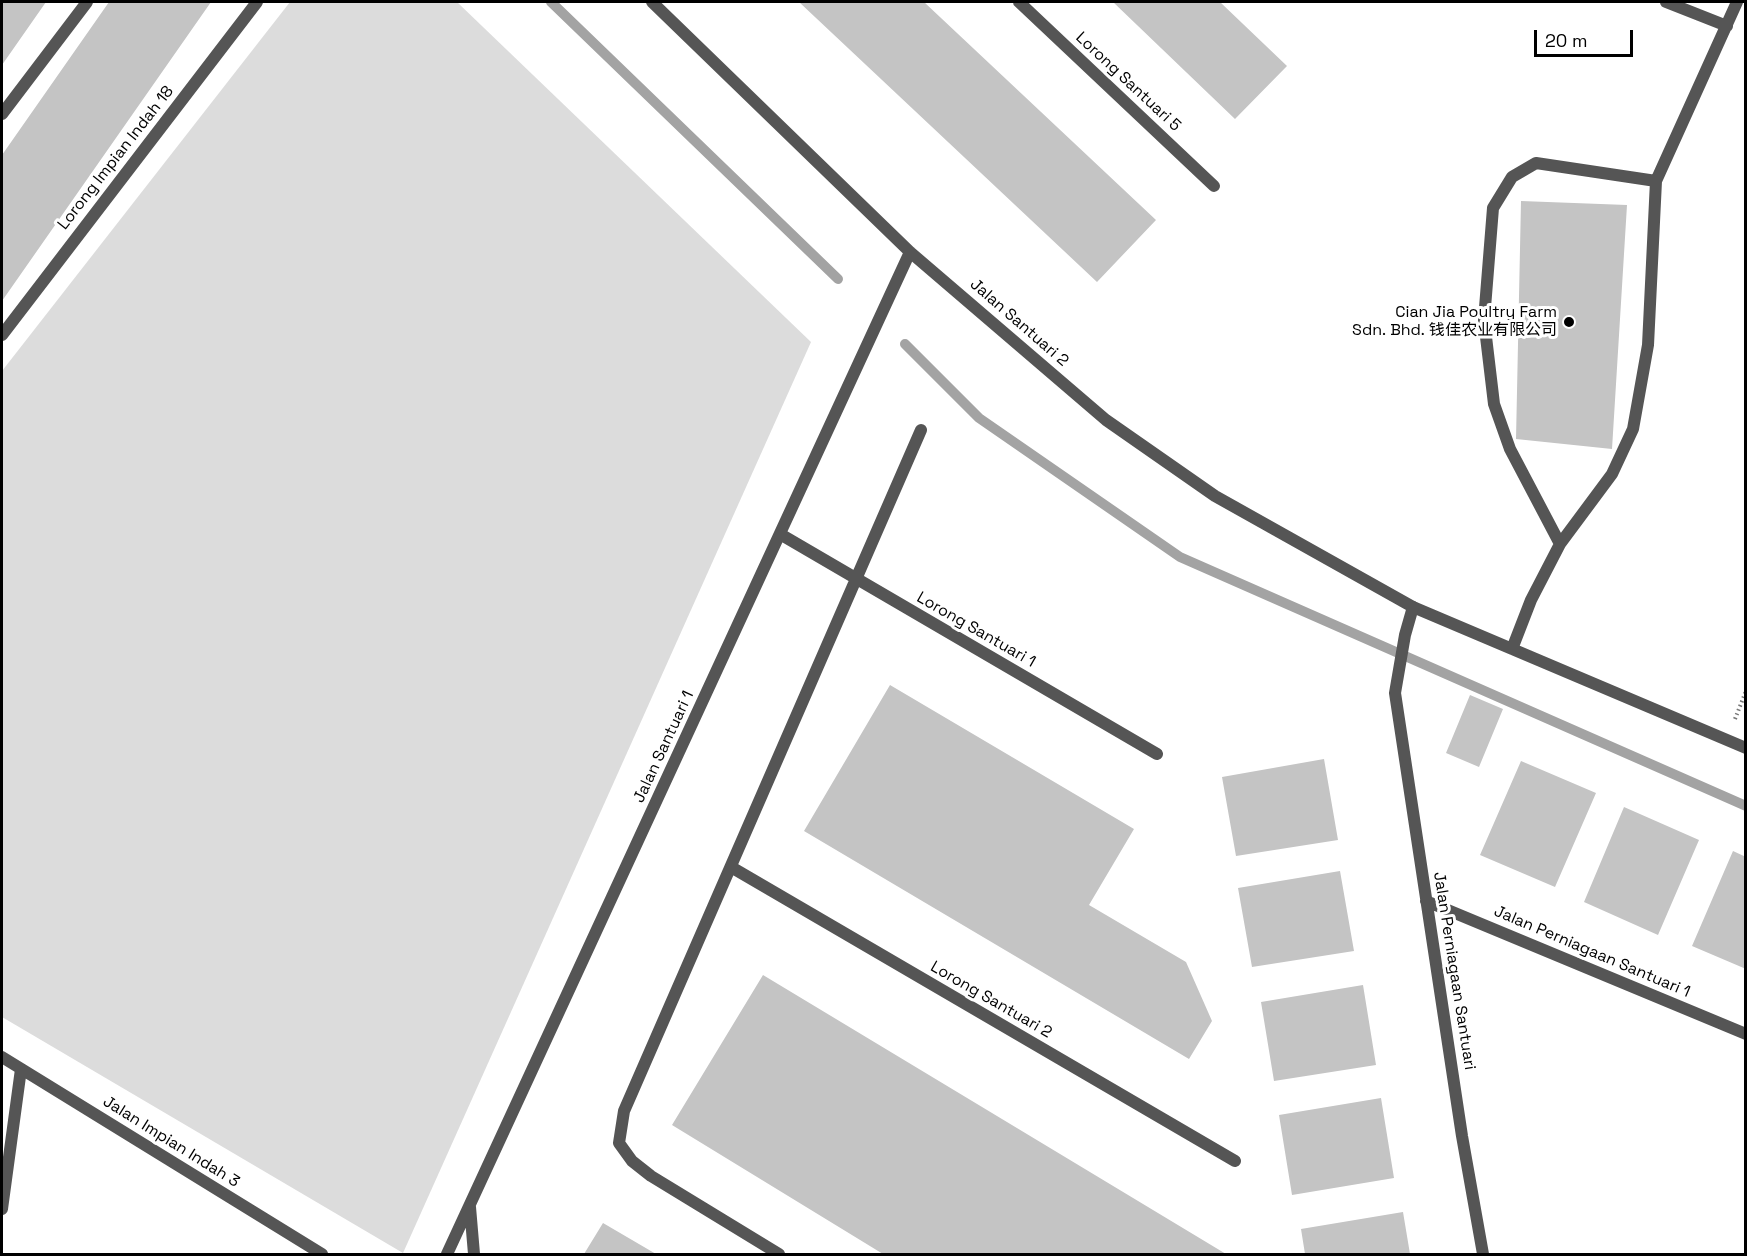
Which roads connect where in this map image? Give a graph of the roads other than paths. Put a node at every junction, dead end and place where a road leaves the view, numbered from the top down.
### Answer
1 (87, 2) edge
2 (257, 2) edge
3 (652, 2) edge
4 (1019, 2) edge
5 (1666, 2) edge
6 (1737, 2) edge
7 (1727, 26) junction
8 (2, 114) edge
9 (1656, 181) junction
10 (1214, 186) dead end
11 (910, 252) junction
12 (2, 335) edge
13 (921, 430) dead end
14 (780, 534) junction
15 (1560, 544) junction
16 (856, 579) junction
17 (1413, 607) junction
18 (1512, 649) junction
19 (1746, 748) edge
20 (1157, 754) dead end
21 (731, 867) junction
22 (1426, 901) junction
23 (1746, 1034) edge
24 (2, 1057) edge
25 (21, 1069) junction
26 (1234, 1161) dead end
27 (470, 1205) junction
28 (2, 1209) edge
29 (322, 1254) edge
30 (447, 1254) edge
31 (474, 1254) edge
32 (779, 1254) edge
33 (1483, 1254) edge

1 - 8 street
2 - 12 street, Lorong Impian Indah 18
3 - 11 street, Jalan Santuari 2
4 - 10 street, Lorong Santuari 5
5 - 7 street
6 - 7 street
7 - 9 street
9 - 15 street
9 - 15 street
11 - 14 street, Jalan Santuari 1
11 - 17 street, Jalan Santuari 2
13 - 16 street
14 - 16 street, Lorong Santuari 1
14 - 27 street, Jalan Santuari 1
15 - 18 street
16 - 20 street, Lorong Santuari 1
16 - 21 street
17 - 18 street, Jalan Santuari 2
17 - 22 street, Jalan Perniagaan Santuari
18 - 19 street, Jalan Santuari 2
21 - 26 street, Lorong Santuari 2
21 - 32 street
22 - 23 street, Jalan Perniagaan Santuari 1
22 - 33 street, Jalan Perniagaan Santuari
24 - 25 street, Jalan Impian Indah 3
25 - 28 street
25 - 29 street, Jalan Impian Indah 3
27 - 30 street, Jalan Santuari 1
27 - 31 street

